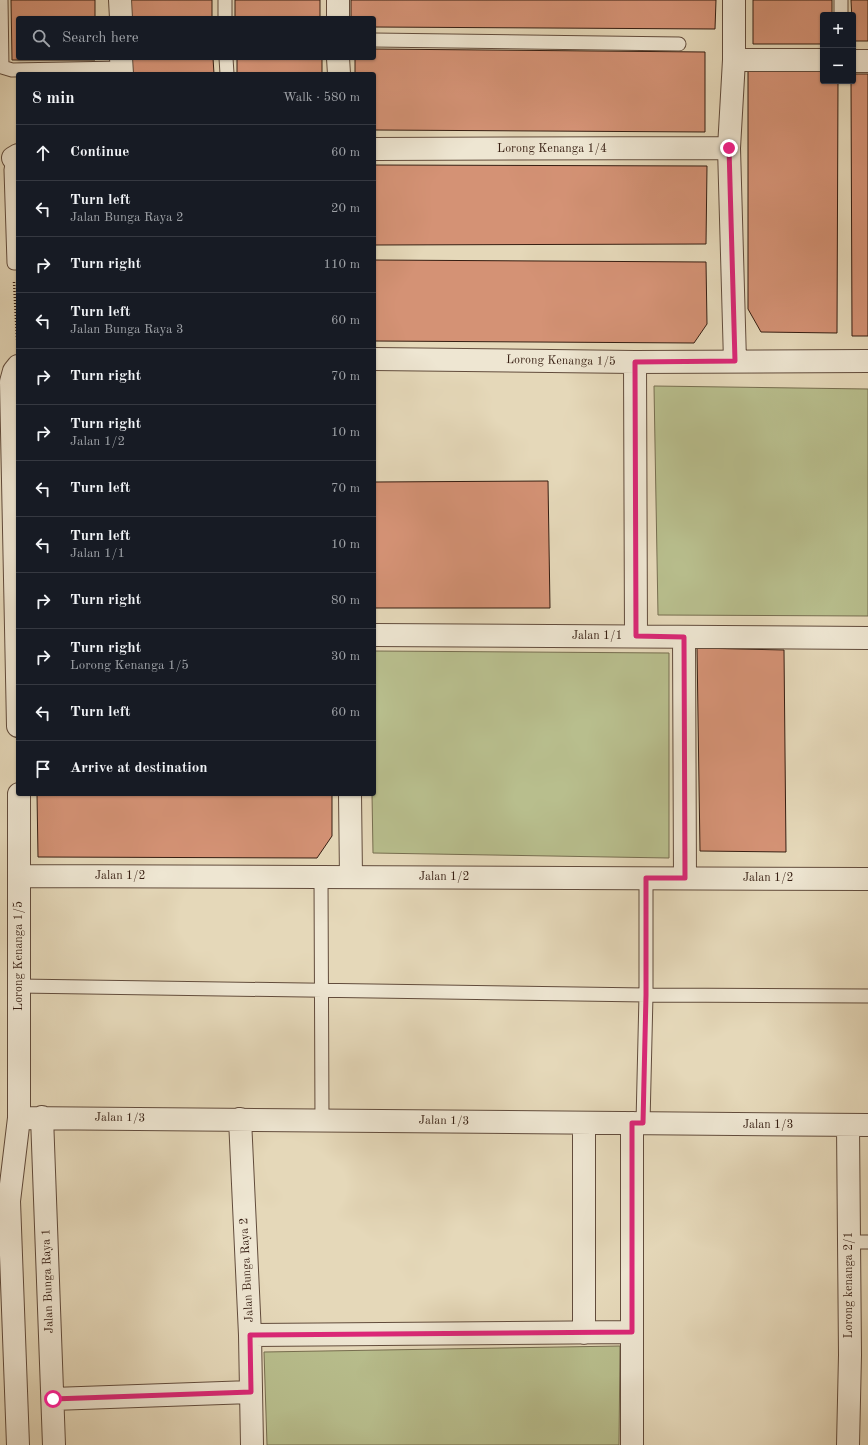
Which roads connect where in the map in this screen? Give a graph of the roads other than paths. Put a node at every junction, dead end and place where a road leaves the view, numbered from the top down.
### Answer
1 (0, 0) edge
2 (120, 0) edge
3 (225, 0) edge
4 (338, 0) edge
5 (734, 0) edge
6 (842, 0) edge
7 (841, 12) edge
8 (121, 16) edge
9 (225, 16) edge
10 (338, 16) edge
11 (376, 40) edge
12 (679, 44) dead end
13 (226, 60) edge
14 (338, 60) edge
15 (734, 60) junction
16 (820, 60) edge
17 (856, 60) edge
18 (868, 61) edge
19 (122, 67) edge
20 (227, 72) edge
21 (338, 72) edge
22 (729, 148) junction
23 (376, 149) edge
24 (15, 156) edge
25 (16, 263) edge
26 (376, 359) edge
27 (735, 361) junction
28 (868, 361) edge
29 (635, 362) junction
30 (16, 368) edge
31 (16, 463) edge
32 (376, 635) edge
33 (636, 636) junction
34 (684, 637) junction
35 (868, 638) edge
36 (19, 796) edge
37 (350, 796) edge
38 (19, 876) junction
39 (321, 877) junction
40 (351, 877) junction
41 (646, 878) junction
42 (685, 878) junction
43 (868, 879) edge
44 (19, 986) junction
45 (321, 990) junction
46 (646, 995) junction
47 (868, 996) edge
48 (42, 1117) junction
49 (19, 1118) junction
50 (240, 1119) junction
51 (322, 1120) junction
52 (584, 1123) junction
53 (638, 1123) junction
54 (858, 1125) edge
55 (5, 1201) edge
56 (858, 1242) edge
57 (632, 1332) junction
58 (584, 1333) junction
59 (250, 1335) junction
60 (859, 1355) edge
61 (251, 1392) junction
62 (53, 1399) junction
63 (18, 1445) edge
64 (54, 1445) edge
65 (252, 1445) edge
66 (632, 1445) edge
67 (848, 1445) edge

1 - 19 lane
2 - 8 street
3 - 9 lane
4 - 10 street
5 - 15 street
6 - 7 lane
11 - 12 lane
13 - 20 lane
14 - 21 street
15 - 16 street
15 - 22 street
17 - 18 street
22 - 23 street, Lorong Kenanga 1/4
22 - 27 street
24 - 25 lane
26 - 29 street, Lorong Kenanga 1/5
27 - 28 street, Lorong Kenanga 1/5
27 - 29 street, Lorong Kenanga 1/5
29 - 33 street
30 - 31 street
32 - 33 street, Jalan 1/1
33 - 34 street, Jalan 1/1
34 - 35 street, Jalan 1/1
34 - 42 street
36 - 38 street, Lorong Kenanga 1/5
37 - 40 street
38 - 39 street, Jalan 1/2
38 - 44 street, Lorong Kenanga 1/5
39 - 40 street, Jalan 1/2
39 - 45 lane
40 - 41 street, Jalan 1/2
41 - 42 street, Jalan 1/2
41 - 46 lane
42 - 43 street, Jalan 1/2
44 - 45 lane
44 - 49 street, Lorong Kenanga 1/5
45 - 46 lane
45 - 51 lane
46 - 47 lane
46 - 53 lane
48 - 49 street, Jalan 1/3
48 - 50 street, Jalan 1/3
48 - 62 street, Jalan Bunga Raya 1
49 - 55 street, Lorong Kenanga 1/5
50 - 51 street, Jalan 1/3
50 - 59 street, Jalan Bunga Raya 2
51 - 52 street, Jalan 1/3
52 - 53 street, Jalan 1/3
52 - 58 street
53 - 54 street, Jalan 1/3
53 - 57 street
54 - 56 street, Lorong kenanga 2/1
55 - 63 street, Lorong Kenanga 1/5
56 - 60 street, Lorong kenanga 2/1
57 - 58 street
57 - 66 street
58 - 59 street
59 - 61 street, Jalan Bunga Raya 2
60 - 67 street, Lorong kenanga 2/1
61 - 62 street
61 - 65 street, Jalan Bunga Raya 2
62 - 64 street, Jalan Bunga Raya 1

